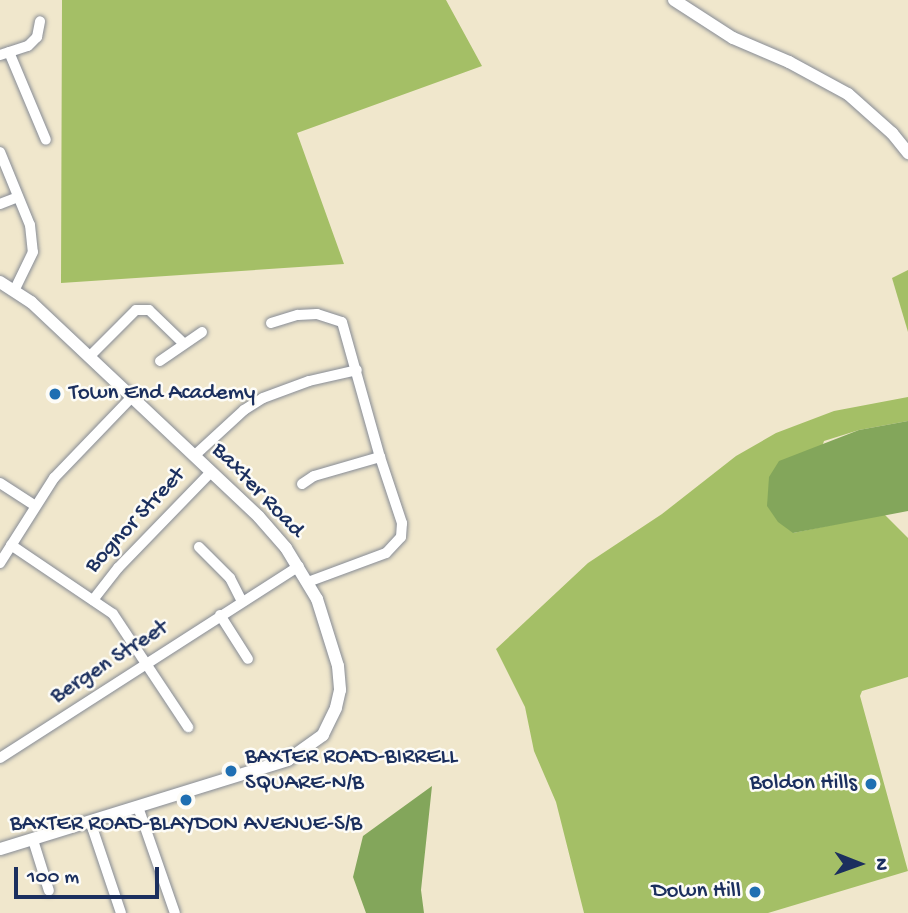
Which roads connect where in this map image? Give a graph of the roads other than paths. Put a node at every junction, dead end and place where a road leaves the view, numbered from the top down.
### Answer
1 (674, 0) edge
2 (40, 21) dead end
3 (4, 54) edge
4 (46, 140) dead end
5 (0, 152) edge
6 (908, 153) edge
7 (18, 197) junction
8 (0, 204) edge
9 (0, 282) edge
10 (15, 289) junction
11 (271, 323) dead end
12 (202, 332) dead end
13 (183, 343) junction
14 (89, 358) junction
15 (160, 360) dead end
16 (357, 370) junction
17 (132, 397) junction
18 (194, 456) junction
19 (380, 457) junction
20 (211, 472) junction
21 (0, 483) edge
22 (302, 484) dead end
23 (34, 505) junction
24 (10, 545) junction
25 (199, 547) dead end
26 (0, 563) edge
27 (299, 566) junction
28 (308, 582) junction
29 (93, 600) junction
30 (241, 600) junction
31 (220, 615) junction
32 (248, 659) dead end
33 (148, 663) junction
34 (188, 727) dead end
35 (0, 758) edge
36 (138, 807) junction
37 (90, 821) junction
38 (33, 841) junction
39 (0, 849) edge
40 (49, 891) dead end
41 (121, 913) edge
42 (175, 913) edge

1 - 6 street
2 - 3 street
3 - 4 street
5 - 7 street
7 - 8 street
7 - 10 street
9 - 10 street, Baxter Road
10 - 14 street, Baxter Road
11 - 16 street
12 - 13 street
13 - 14 street
13 - 15 street
14 - 17 street, Baxter Road
16 - 18 street
16 - 19 street
17 - 18 street, Baxter Road
17 - 23 street
18 - 20 street, Baxter Road
19 - 22 street
19 - 28 street
20 - 27 street, Baxter Road
20 - 29 street, Bognor Street
21 - 23 street
23 - 24 street
24 - 26 street
24 - 29 street
25 - 30 street
27 - 28 street, Baxter Road
27 - 30 street, Bergen Street
28 - 36 street, Baxter Road
29 - 33 street
30 - 31 street, Bergen Street
31 - 32 street
31 - 33 street, Bergen Street
33 - 34 street
33 - 35 street, Bergen Street
36 - 37 street, Baxter Road
36 - 42 street
37 - 38 street, Baxter Road
37 - 41 street
38 - 39 street, Baxter Road
38 - 40 street

